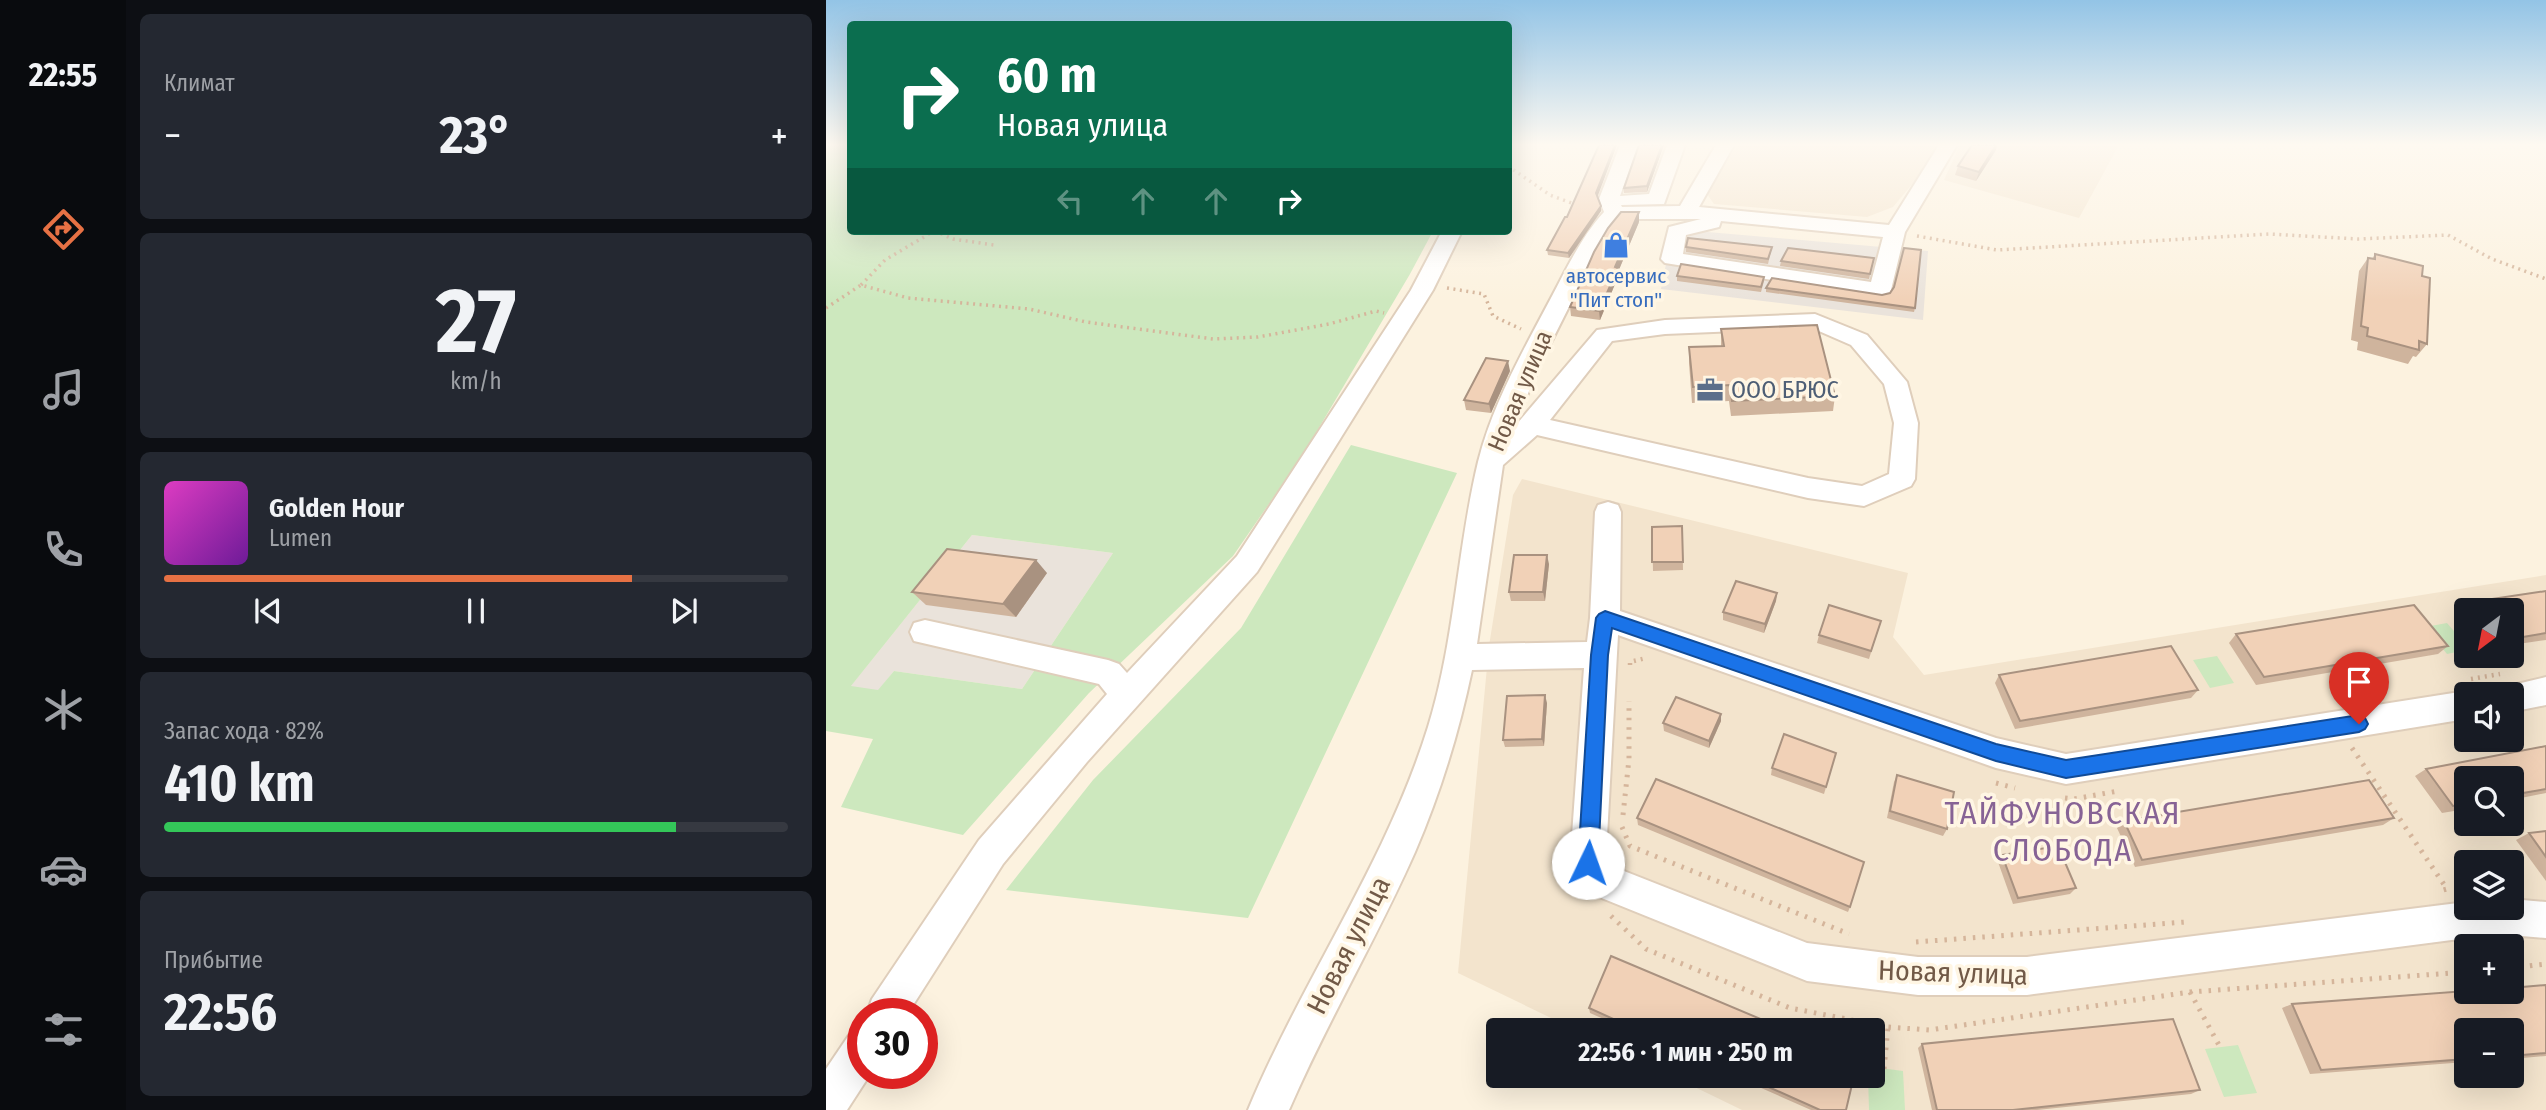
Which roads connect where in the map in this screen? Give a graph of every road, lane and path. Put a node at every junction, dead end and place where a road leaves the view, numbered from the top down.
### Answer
1 (1556, 197) edge
2 (1615, 197) edge
3 (1658, 197) edge
4 (1695, 197) edge
5 (1916, 197) edge
6 (1612, 206) junction
7 (1686, 212) junction
8 (1736, 218) junction
9 (1895, 232) junction
10 (927, 235) edge
11 (944, 235) edge
12 (1450, 235) edge
13 (2358, 239) junction
14 (2361, 244) dead end
15 (994, 245) dead end
16 (2546, 279) edge
17 (861, 285) junction
18 (1422, 290) junction
19 (826, 308) edge
20 (1405, 317) junction
21 (1542, 335) junction
22 (1532, 425) junction
23 (1491, 461) junction
24 (1608, 512) dead end
25 (1605, 618) junction
26 (925, 632) dead end
27 (1460, 657) junction
28 (1649, 657) dead end
29 (1615, 663) junction
30 (2524, 687) edge
31 (2546, 691) edge
32 (2454, 694) edge
33 (1126, 695) junction
34 (1629, 695) dead end
35 (2360, 743) dead end
36 (1990, 780) dead end
37 (2126, 789) dead end
38 (2026, 790) dead end
39 (2062, 797) dead end
40 (2437, 893) dead end
41 (2546, 920) edge
42 (2193, 922) dead end
43 (1853, 935) dead end
44 (1905, 943) dead end
45 (2546, 964) edge
46 (2524, 967) edge
47 (2190, 992) dead end
48 (896, 998) edge
49 (1888, 1027) dead end
50 (2220, 1047) dead end
51 (1885, 1058) edge
52 (847, 1073) edge
53 (826, 1105) edge
54 (1268, 1110) edge

1 - 6 path
2 - 6 street, Новая улица
3 - 6 street
4 - 7 street
5 - 9 street
6 - 7 street
6 - 21 street, Новая улица
7 - 8 street
8 - 9 street
8 - 9 street
9 - 13 path
10 - 17 path
11 - 15 path
12 - 18 street
13 - 14 path
13 - 16 path
17 - 19 path
17 - 20 path
18 - 20 street
18 - 21 path
20 - 33 street
21 - 23 street, Новая улица
22 - 22 street
22 - 23 street
23 - 27 street, Новая улица
24 - 25 street, Новая улица
25 - 29 street, Новая улица
25 - 32 street
26 - 33 street
27 - 29 street
27 - 54 street, Новая улица
28 - 29 path
29 - 41 street, Новая улица
30 - 31 street
33 - 48 street
34 - 43 path
35 - 40 path
36 - 38 path
37 - 39 path
42 - 44 path
45 - 46 path
47 - 50 path
49 - 51 path
52 - 53 street

